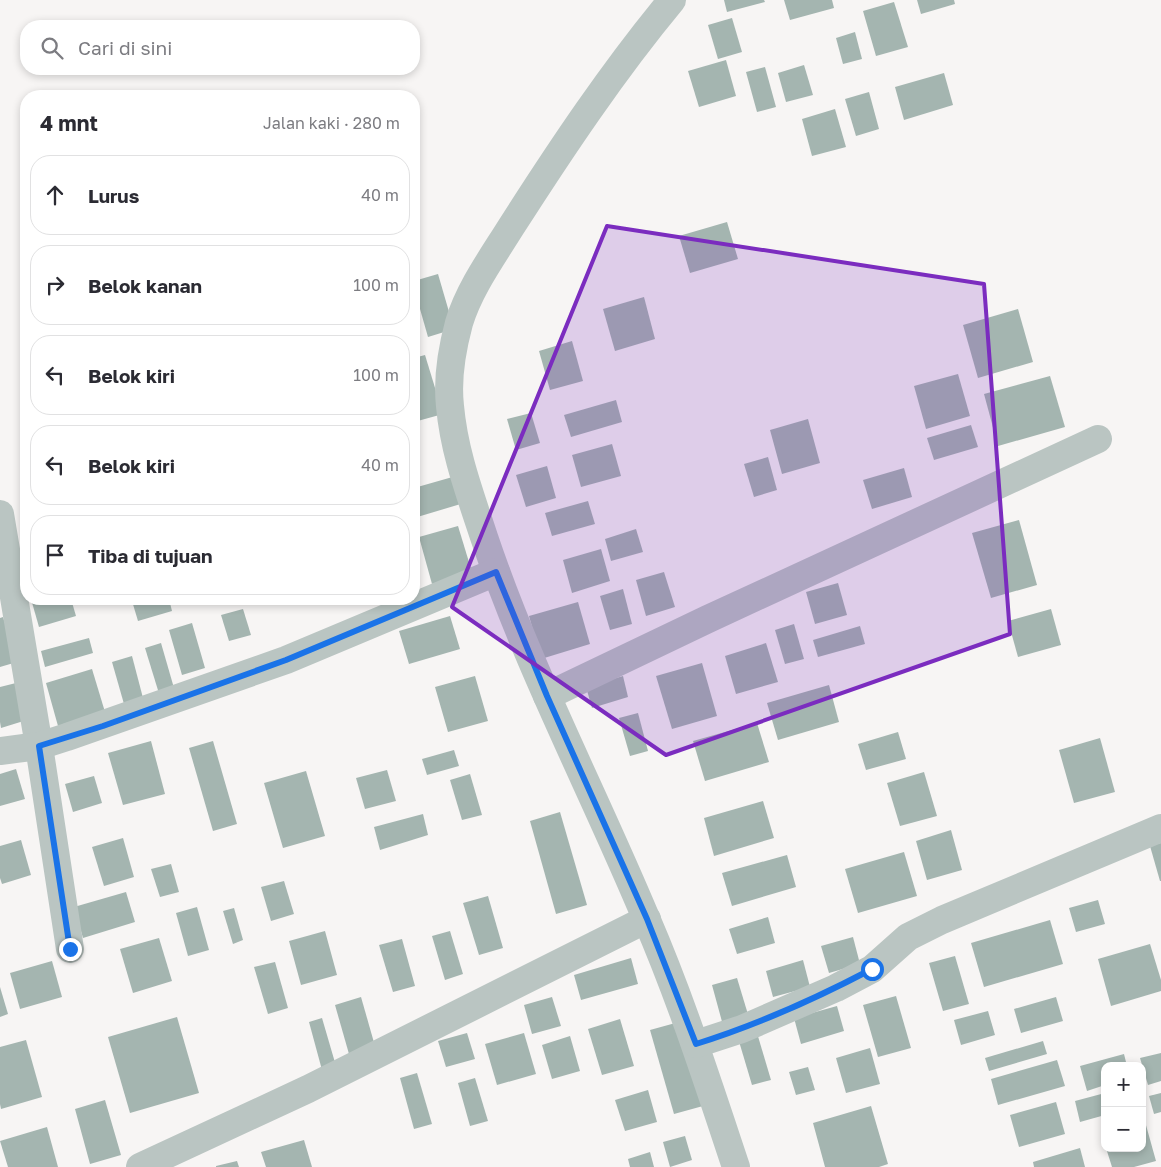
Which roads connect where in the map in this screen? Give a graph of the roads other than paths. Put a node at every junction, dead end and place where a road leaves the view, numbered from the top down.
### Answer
1 (672, 0) edge
2 (1098, 439) dead end
3 (0, 514) edge
4 (496, 572) junction
5 (420, 604) edge
6 (417, 605) edge
7 (547, 696) junction
8 (39, 746) junction
9 (0, 751) edge
10 (1161, 828) edge
11 (647, 919) junction
12 (70, 949) dead end
13 (696, 1044) junction
14 (140, 1167) edge
15 (736, 1167) edge

1 - 4 street
2 - 7 street
3 - 8 street
4 - 5 street
4 - 7 street
6 - 8 street
7 - 11 street
8 - 9 street
8 - 12 street
10 - 13 street
11 - 13 street
11 - 14 street
13 - 15 street

